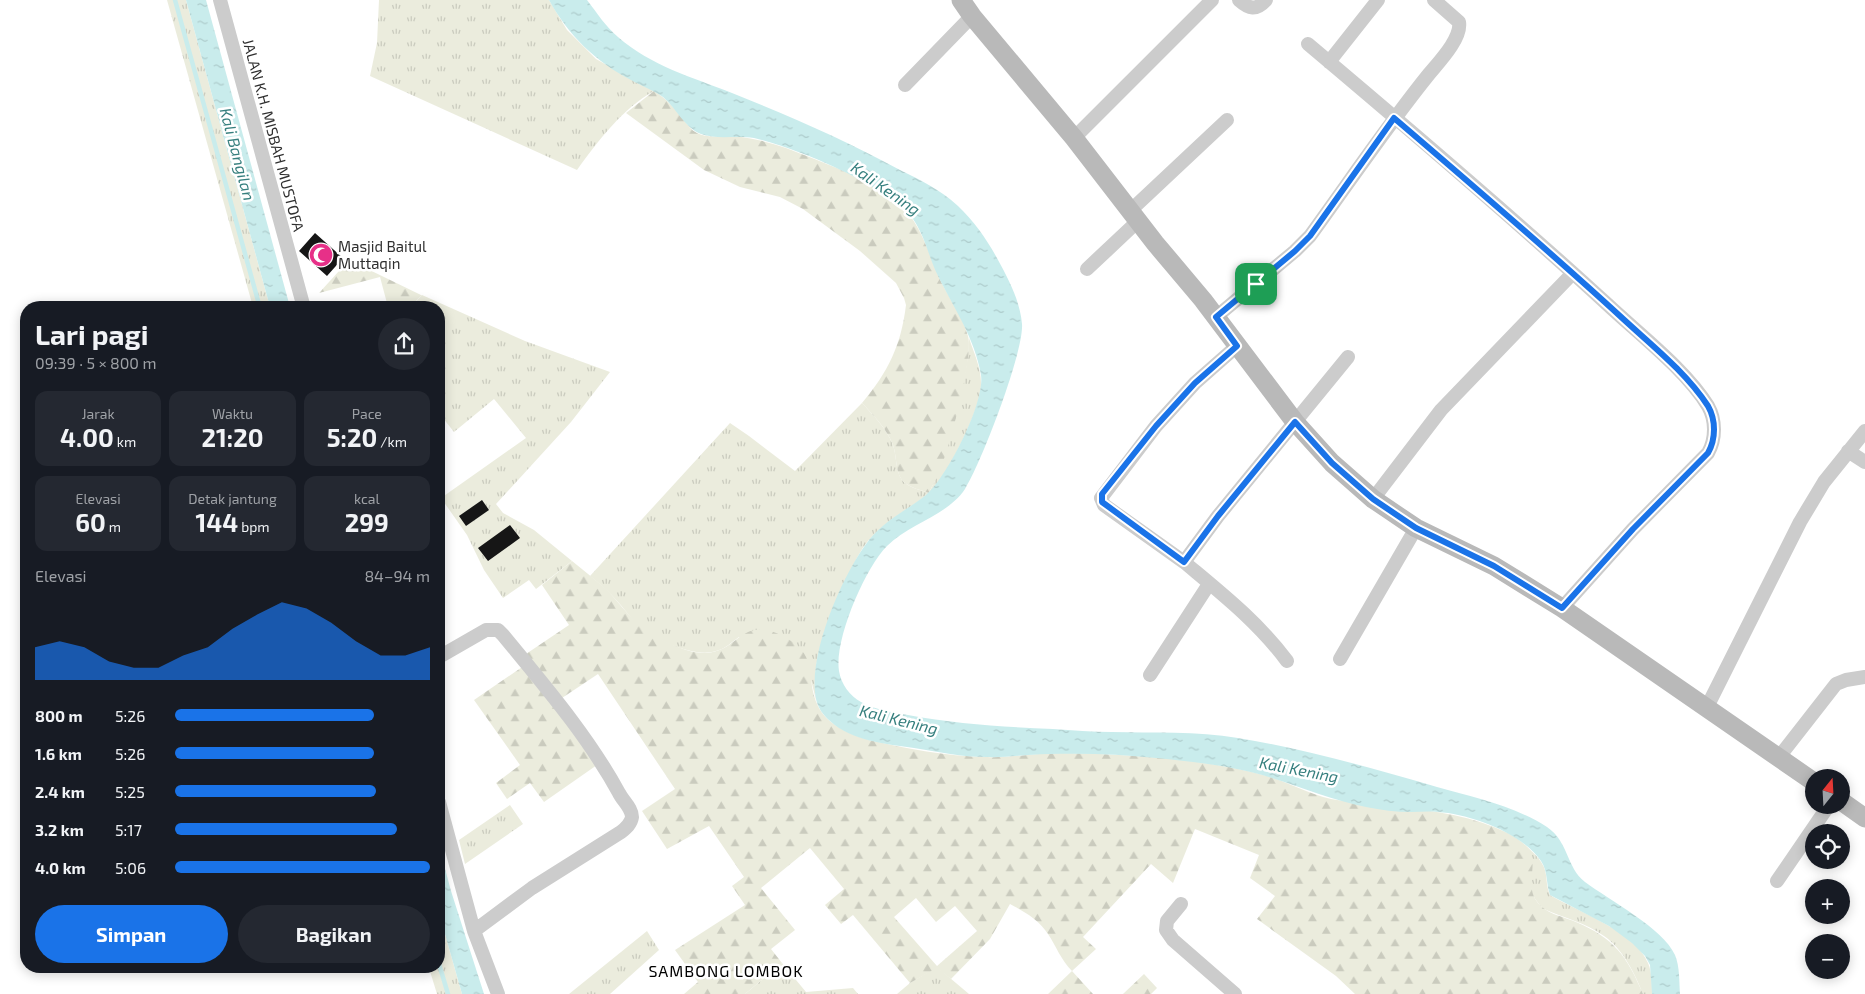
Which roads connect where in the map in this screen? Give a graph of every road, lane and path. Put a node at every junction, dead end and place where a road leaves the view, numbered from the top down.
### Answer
1 (220, 0) edge
2 (961, 0) edge
3 (1212, 0) edge
4 (1239, 0) edge
5 (1266, 0) edge
6 (1378, 0) edge
7 (1434, 0) edge
8 (972, 16) junction
9 (1308, 44) dead end
10 (1329, 62) junction
11 (905, 85) dead end
12 (1394, 118) junction
13 (1227, 120) dead end
14 (1074, 138) junction
15 (1134, 216) junction
16 (1087, 269) dead end
17 (1573, 273) junction
18 (302, 301) edge
19 (1216, 317) junction
20 (1237, 346) junction
21 (1348, 357) dead end
22 (1295, 422) junction
23 (1865, 431) edge
24 (1848, 451) junction
25 (1865, 462) edge
26 (1373, 499) junction
27 (1416, 528) junction
28 (1184, 562) junction
29 (1210, 584) junction
30 (1562, 608) junction
31 (445, 654) edge
32 (1340, 659) dead end
33 (1287, 661) dead end
34 (1150, 675) dead end
35 (1865, 677) edge
36 (1707, 707) junction
37 (1779, 757) junction
38 (1805, 776) edge
39 (1850, 807) edge
40 (1823, 814) edge
41 (1865, 818) edge
42 (445, 824) edge
43 (1777, 882) dead end
44 (1181, 904) dead end
45 (474, 931) junction
46 (498, 994) edge
47 (1235, 994) edge

1 - 18 street, JALAN K.H. MISBAH MUSTOFA
2 - 8 main road
3 - 14 street
4 - 5 street
6 - 10 street
7 - 12 street
8 - 11 street
8 - 14 main road
9 - 10 street
10 - 12 street
12 - 17 street
12 - 19 street
13 - 15 street
14 - 15 main road
15 - 16 street
15 - 19 main road
17 - 26 street
17 - 30 street
19 - 20 main road
20 - 22 main road
20 - 28 street
21 - 22 street
22 - 26 main road
22 - 28 street
23 - 24 street
24 - 25 street
24 - 36 street
26 - 27 main road
27 - 30 main road
27 - 32 street
28 - 29 street
29 - 33 street
29 - 34 street
30 - 36 main road
31 - 45 street
35 - 37 street
36 - 37 main road
37 - 38 main road
39 - 41 main road
40 - 43 street
42 - 45 street
44 - 47 street
45 - 46 street

